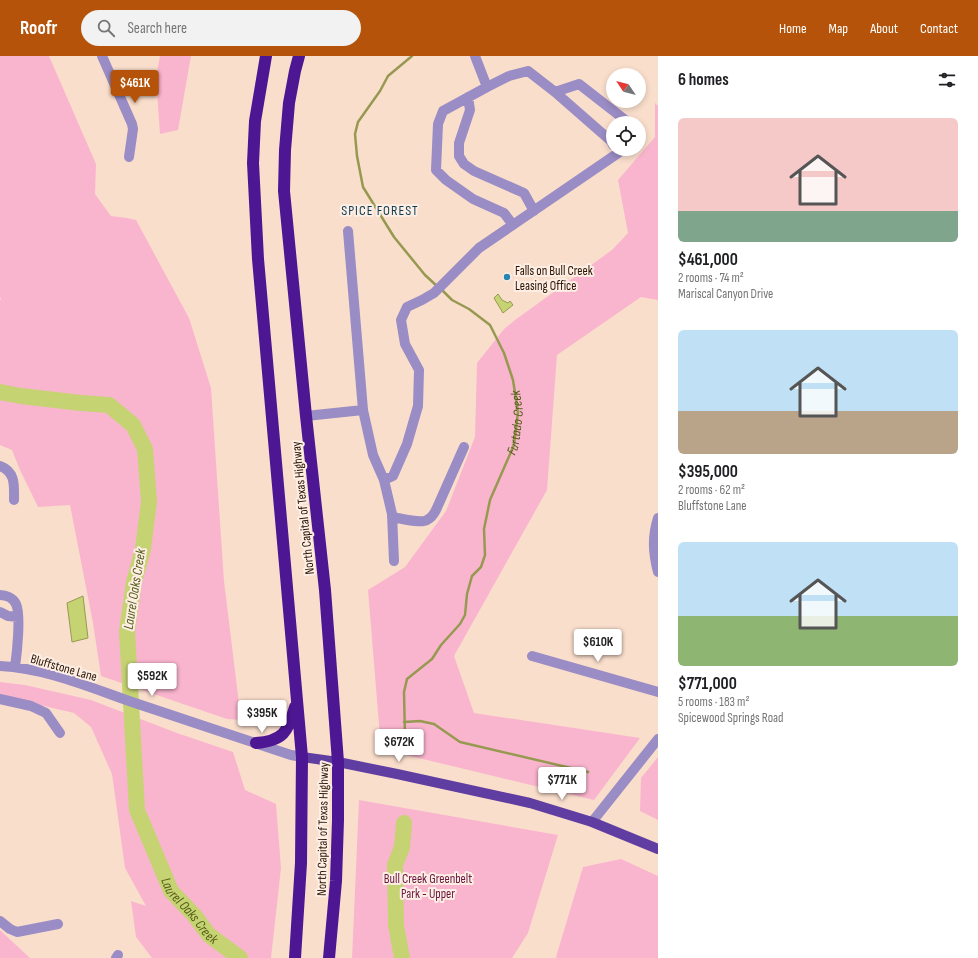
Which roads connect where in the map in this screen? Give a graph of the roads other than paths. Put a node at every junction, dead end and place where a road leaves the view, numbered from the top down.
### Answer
1 (102, 56) edge
2 (266, 56) edge
3 (299, 56) edge
4 (475, 56) edge
5 (487, 86) junction
6 (555, 92) junction
7 (468, 97) junction
8 (620, 116) edge
9 (606, 137) edge
10 (609, 156) edge
11 (129, 157) dead end
12 (534, 211) junction
13 (513, 224) junction
14 (348, 231) dead end
15 (363, 410) junction
16 (306, 416) junction
17 (464, 447) dead end
18 (0, 466) edge
19 (384, 480) junction
20 (14, 500) dead end
21 (392, 517) junction
22 (658, 518) edge
23 (394, 561) dead end
24 (658, 572) edge
25 (0, 595) edge
26 (0, 612) edge
27 (18, 617) junction
28 (532, 656) dead end
29 (0, 666) edge
30 (15, 667) junction
31 (658, 692) edge
32 (0, 699) edge
33 (297, 702) junction
34 (60, 733) dead end
35 (658, 739) edge
36 (256, 744) junction
37 (302, 757) junction
38 (338, 762) junction
39 (592, 822) junction
40 (658, 849) edge
41 (0, 921) edge
42 (58, 924) dead end
43 (295, 958) edge
44 (329, 958) edge

1 - 11 street
2 - 33 highway, North Capital of Texas Highway
3 - 16 highway, North Capital of Texas Highway
4 - 5 street
5 - 6 street
5 - 7 street
6 - 8 street
6 - 9 street
7 - 12 street
7 - 13 street
10 - 12 street
12 - 13 street
13 - 19 street
14 - 15 street
15 - 16 street
15 - 19 street
16 - 38 highway, North Capital of Texas Highway
17 - 21 street
18 - 20 street
19 - 21 street
21 - 23 street
22 - 24 street
25 - 27 street
26 - 27 street
27 - 30 street
28 - 31 street
29 - 30 street, Bluffstone Lane
30 - 36 street, Bluffstone Lane
32 - 34 street
33 - 36 highway
33 - 37 highway, North Capital of Texas Highway
35 - 39 street
36 - 37 street, Bluffstone Lane
37 - 38 main road
37 - 43 highway, North Capital of Texas Highway
38 - 39 main road
38 - 44 highway, North Capital of Texas Highway
39 - 40 main road
41 - 42 street

